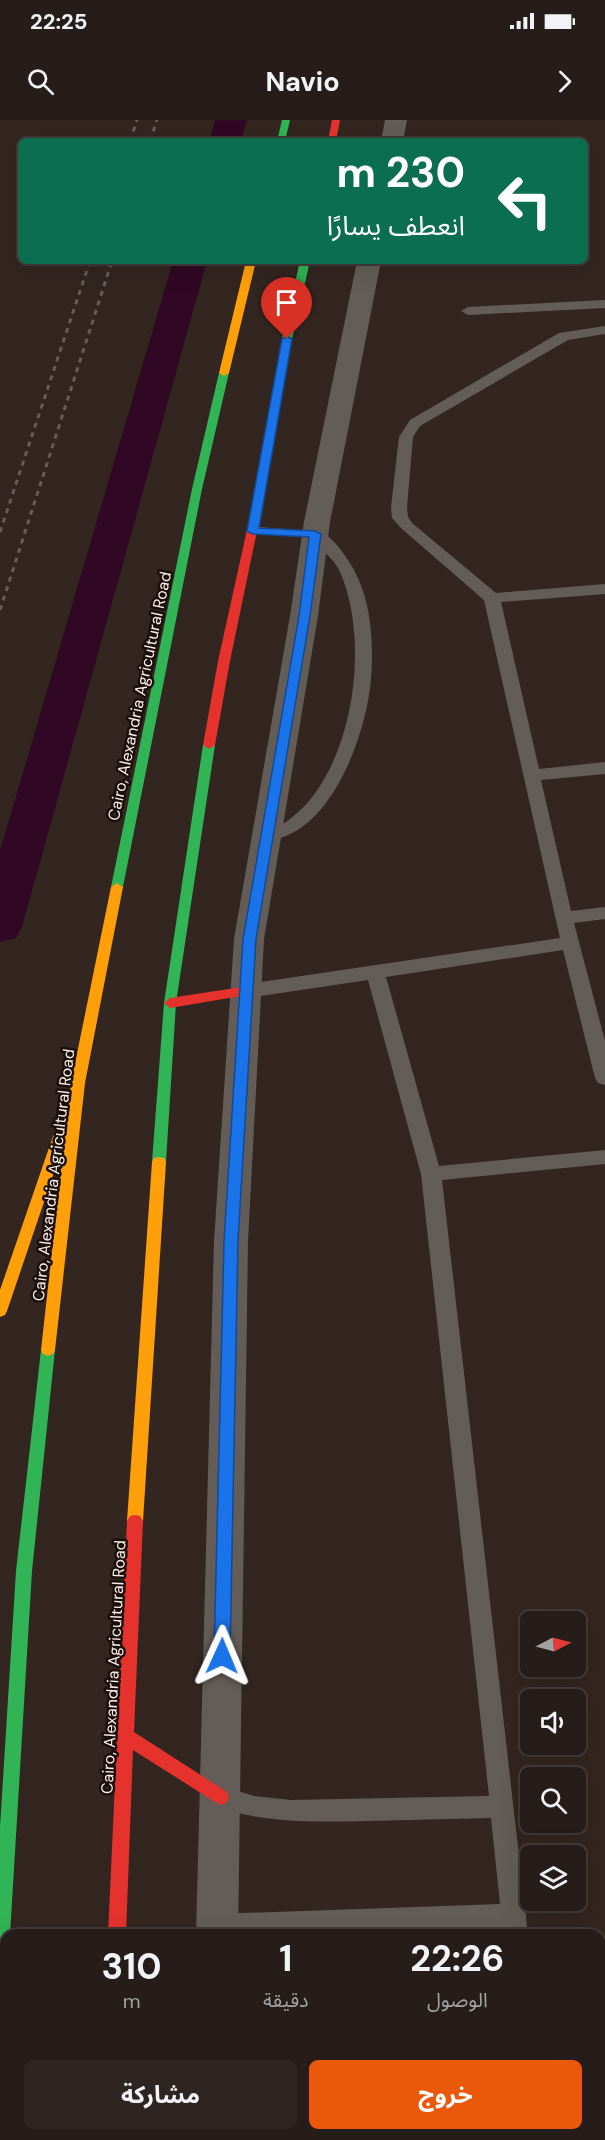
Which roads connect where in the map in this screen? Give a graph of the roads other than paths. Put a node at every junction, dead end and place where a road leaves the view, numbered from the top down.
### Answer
1 (286, 120) edge
2 (336, 120) edge
3 (396, 120) edge
4 (282, 138) edge
5 (333, 138) edge
6 (393, 138) edge
7 (250, 264) edge
8 (304, 264) edge
9 (368, 264) edge
10 (605, 304) edge
11 (468, 311) dead end
12 (605, 330) edge
13 (253, 531) junction
14 (315, 534) junction
15 (605, 589) edge
16 (492, 598) junction
17 (605, 768) edge
18 (531, 775) junction
19 (267, 836) junction
20 (605, 913) edge
21 (564, 918) junction
22 (570, 943) junction
23 (375, 972) junction
24 (248, 991) junction
25 (170, 1003) junction
26 (605, 1078) edge
27 (78, 1083) junction
28 (605, 1157) edge
29 (431, 1174) junction
30 (0, 1311) edge
31 (126, 1736) junction
32 (221, 1797) junction
33 (502, 1807) junction
34 (515, 1925) edge
35 (2, 1929) edge
36 (117, 1929) edge
37 (217, 1929) edge
38 (277, 1929) edge

1 - 4 main road
2 - 5 main road
3 - 6 street
7 - 27 main road, Cairo, Alexandria Agricultural Road
8 - 13 main road, Cairo, Alexandria Agricultural Road
9 - 14 street
10 - 11 lane
12 - 16 lane
13 - 14 main road
13 - 25 main road, Cairo, Alexandria Agricultural Road
14 - 19 street
14 - 19 lane
15 - 16 lane
16 - 18 lane
17 - 18 lane
18 - 21 lane
19 - 24 street
20 - 21 lane
21 - 22 lane
22 - 23 lane
22 - 26 lane
23 - 24 lane
23 - 29 lane
24 - 25 main road
24 - 32 street
25 - 31 main road, Cairo, Alexandria Agricultural Road
27 - 30 main road
27 - 35 main road, Cairo, Alexandria Agricultural Road
28 - 29 lane
29 - 33 lane
31 - 32 main road
31 - 36 main road, Cairo, Alexandria Agricultural Road
32 - 33 lane
32 - 37 street
33 - 34 lane
34 - 38 lane

